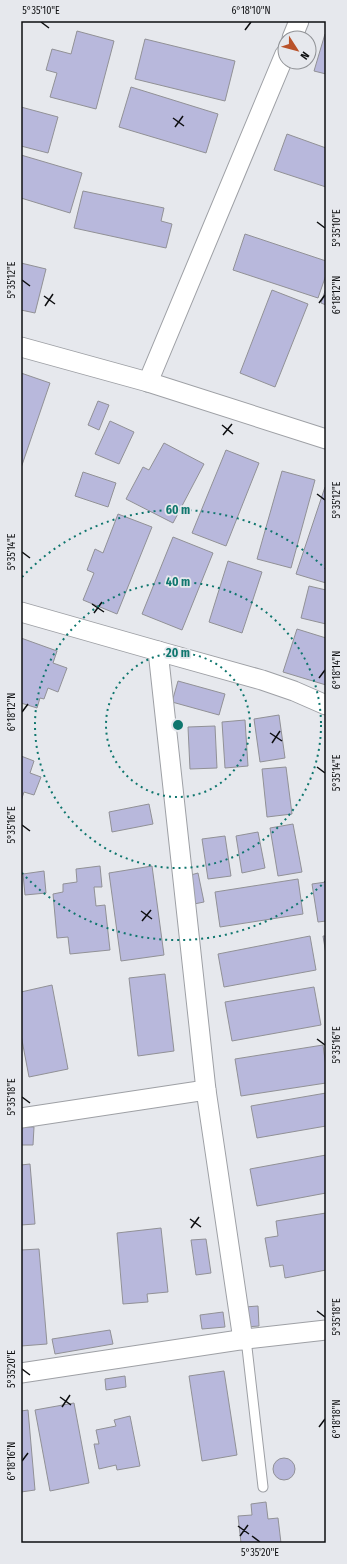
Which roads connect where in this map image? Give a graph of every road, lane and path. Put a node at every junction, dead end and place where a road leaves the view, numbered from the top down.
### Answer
1 (278, 70) edge
2 (21, 347) edge
3 (148, 382) junction
4 (326, 439) edge
5 (21, 612) edge
6 (158, 652) junction
7 (326, 705) edge
8 (206, 1090) junction
9 (21, 1118) edge
10 (326, 1330) edge
11 (245, 1340) junction
12 (21, 1373) edge
13 (263, 1487) dead end

1 - 3 street
2 - 3 street
3 - 4 street
5 - 6 street
6 - 7 street
6 - 8 street
8 - 9 street
8 - 11 street
10 - 11 street
11 - 12 street
11 - 13 lane

